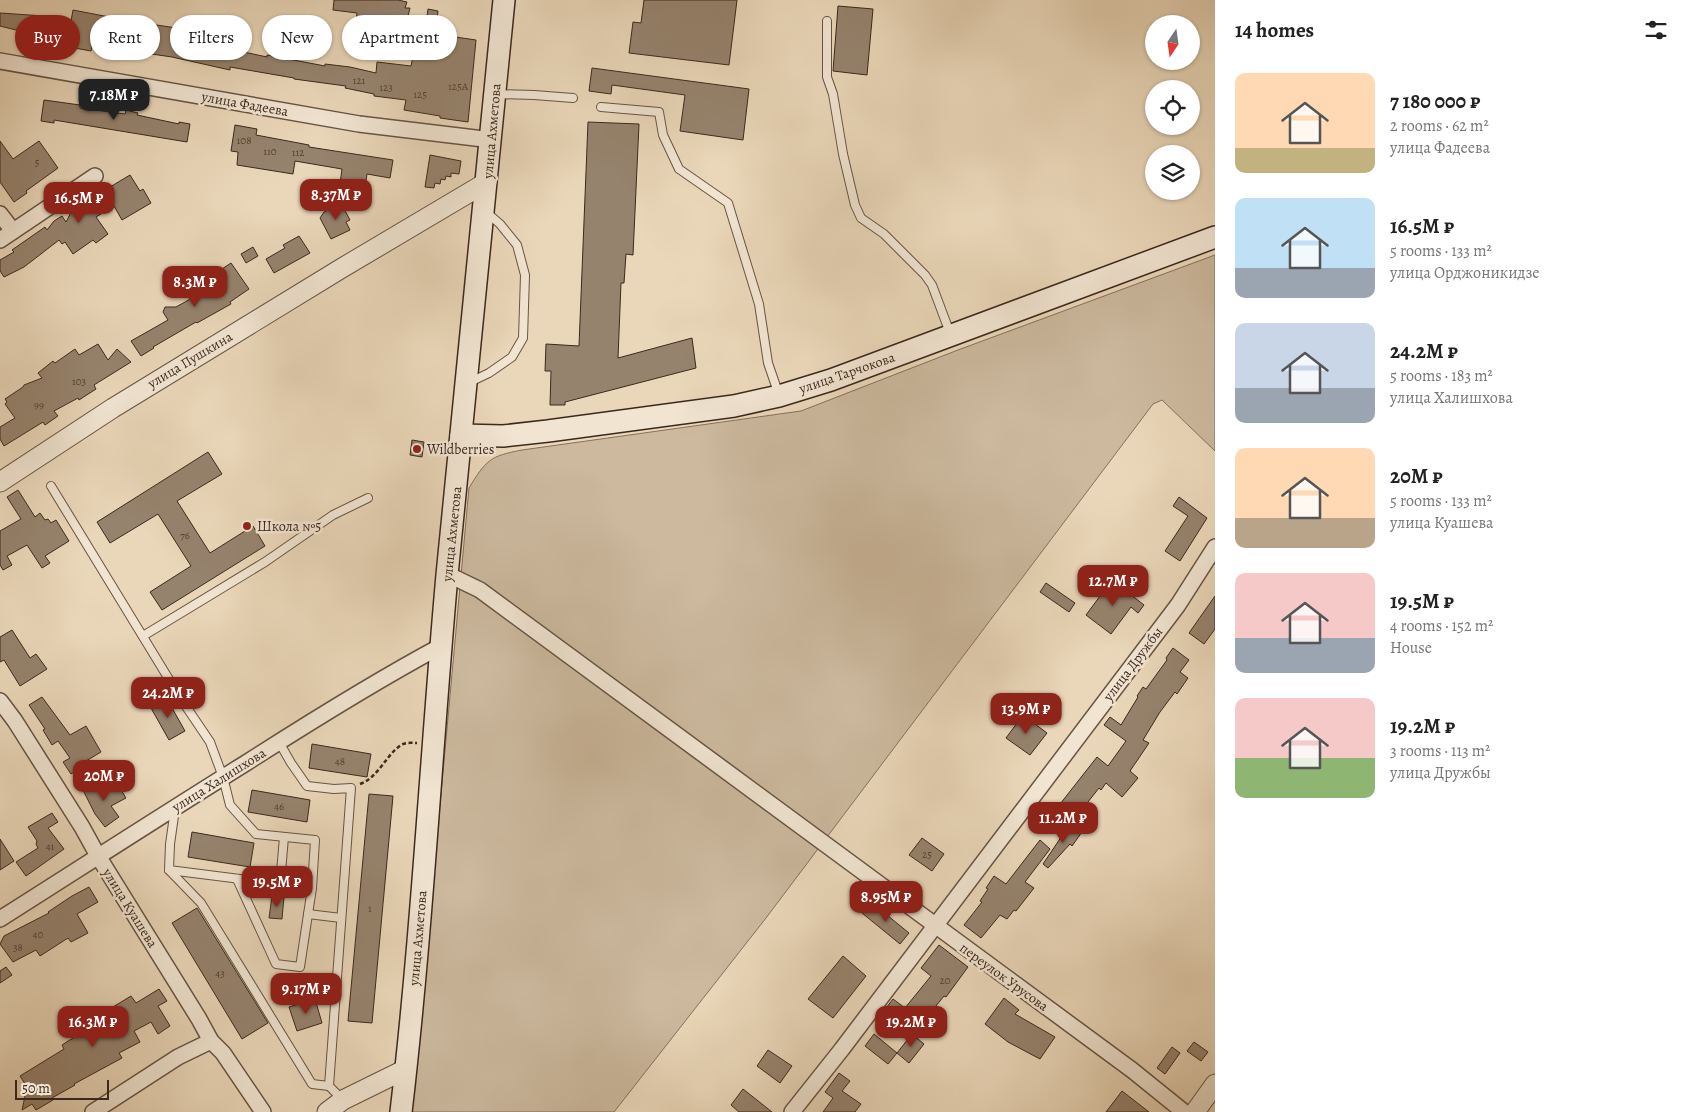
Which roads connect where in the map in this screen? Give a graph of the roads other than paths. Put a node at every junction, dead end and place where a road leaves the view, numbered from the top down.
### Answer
1 (504, 0) edge
2 (827, 21) dead end
3 (0, 61) edge
4 (495, 94) junction
5 (573, 98) dead end
6 (601, 108) dead end
7 (492, 140) junction
8 (95, 176) dead end
9 (487, 182) junction
10 (484, 210) junction
11 (0, 214) edge
12 (13, 231) junction
13 (1215, 237) edge
14 (0, 240) edge
15 (951, 336) junction
16 (466, 384) junction
17 (779, 396) junction
18 (461, 435) junction
19 (0, 482) edge
20 (51, 486) dead end
21 (368, 498) dead end
22 (1215, 547) edge
23 (447, 574) junction
24 (143, 636) junction
25 (441, 646) junction
26 (1, 703) edge
27 (279, 742) junction
28 (223, 777) junction
29 (175, 807) junction
30 (284, 837) junction
31 (98, 856) junction
32 (169, 870) junction
33 (237, 879) junction
34 (280, 884) junction
35 (312, 888) junction
36 (308, 914) junction
37 (341, 918) junction
38 (0, 919) edge
39 (935, 926) junction
40 (210, 1041) junction
41 (406, 1069) junction
42 (1215, 1084) edge
43 (329, 1086) junction
44 (343, 1100) junction
45 (92, 1112) edge
46 (263, 1112) edge
47 (327, 1112) edge
48 (401, 1112) edge
49 (792, 1112) edge
50 (1184, 1112) edge
51 (1195, 1112) edge

1 - 4 main road, улица Ахметова
2 - 15 lane
3 - 7 street, улица Фадеева
4 - 5 lane
4 - 7 main road, улица Ахметова
6 - 17 lane
7 - 9 main road, улица Ахметова
8 - 12 street
9 - 10 main road, улица Ахметова
9 - 19 street, улица Пушкина
10 - 16 main road, улица Ахметова
10 - 16 lane
11 - 12 street
12 - 14 street
13 - 15 main road, улица Тарчокова
15 - 17 main road, улица Тарчокова
16 - 18 main road, улица Ахметова
17 - 18 main road, улица Тарчокова
18 - 23 main road, улица Ахметова
20 - 24 lane
21 - 24 lane
22 - 39 street, улица Дружбы
23 - 25 main road, улица Ахметова
23 - 39 street, переулок Урусова
24 - 28 lane
25 - 27 street, улица Халишхова
25 - 41 main road, улица Ахметова
26 - 31 street, улица Куашева
27 - 28 street, улица Халишхова
27 - 37 lane
28 - 29 street, улица Халишхова
28 - 30 lane
29 - 31 street, улица Халишхова
29 - 32 lane
30 - 34 lane
30 - 35 lane
31 - 38 street, улица Халишхова
31 - 40 street, улица Куашева
32 - 33 lane
32 - 43 lane
33 - 34 lane
33 - 36 lane
34 - 35 lane
35 - 36 lane
36 - 37 lane
37 - 43 lane
39 - 49 street, улица Дружбы
39 - 50 street, переулок Урусова
40 - 45 street
40 - 46 street, улица Куашева
41 - 44 street
41 - 48 main road, улица Ахметова
42 - 51 street
43 - 44 lane
44 - 47 street

